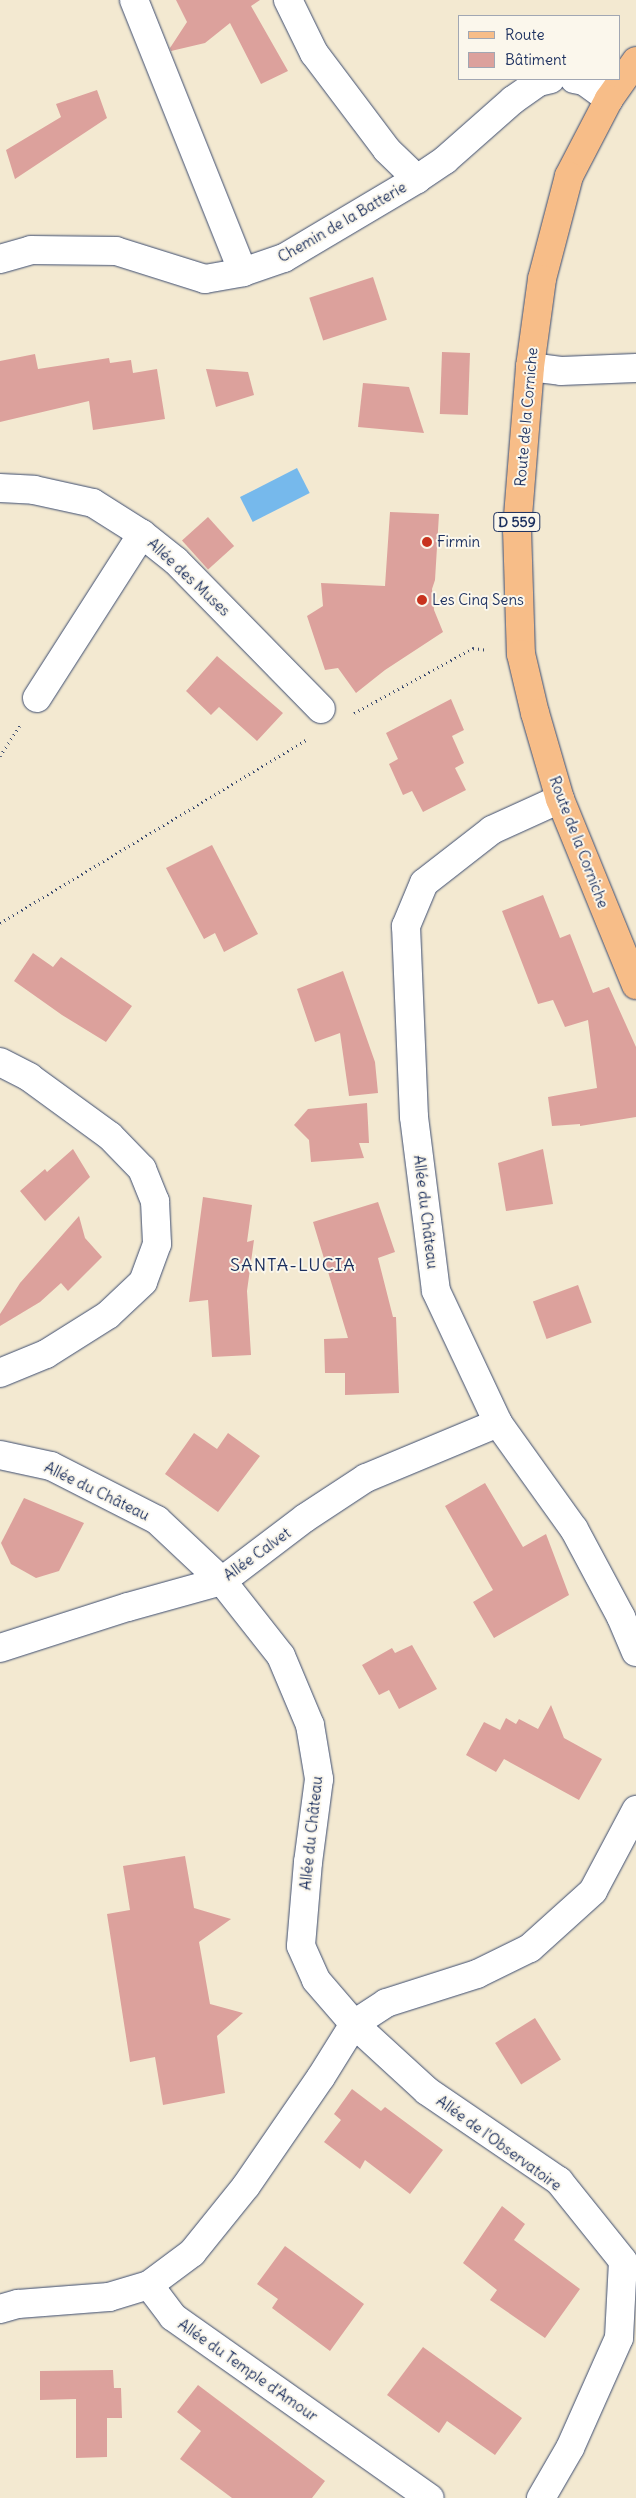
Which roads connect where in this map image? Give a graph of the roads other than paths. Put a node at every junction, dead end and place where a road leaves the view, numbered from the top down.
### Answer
1 (134, 0) edge
2 (288, 0) edge
3 (636, 62) edge
4 (547, 80) edge
5 (579, 80) edge
6 (609, 99) junction
7 (417, 179) junction
8 (0, 259) edge
9 (243, 272) junction
10 (530, 367) junction
11 (636, 368) edge
12 (0, 488) edge
13 (142, 534) junction
14 (37, 698) dead end
15 (321, 709) dead end
16 (560, 800) junction
17 (636, 985) edge
18 (0, 1062) edge
19 (0, 1373) edge
20 (498, 1423) junction
21 (0, 1455) edge
22 (222, 1581) junction
23 (0, 1648) edge
24 (636, 1652) edge
25 (636, 1810) edge
26 (354, 2024) junction
27 (149, 2286) junction
28 (0, 2309) edge
29 (430, 2498) edge
30 (541, 2498) edge

1 - 9 street
2 - 7 street
3 - 6 main road, Route de la Corniche / D 559
4 - 7 street, Chemin de la Batterie
5 - 6 street
6 - 10 main road, Route de la Corniche / D 559
7 - 9 street, Chemin de la Batterie
8 - 9 street, Chemin de la Batterie
10 - 11 street
10 - 16 main road, Route de la Corniche / D 559
12 - 13 street, Allée des Muses
13 - 14 street
13 - 15 street, Allée des Muses
16 - 17 main road, Route de la Corniche / D 559
16 - 20 street, Allée du Château
18 - 19 street
20 - 22 street, Allée Calvet
20 - 24 street, Allée du Château
21 - 22 street, Allée du Château
22 - 23 street, Allée Calvet
22 - 26 street, Allée du Château
25 - 26 street
26 - 27 street
26 - 30 street, Allée de l'Observatoire
27 - 28 street
27 - 29 street, Allée du Temple d'Amour

